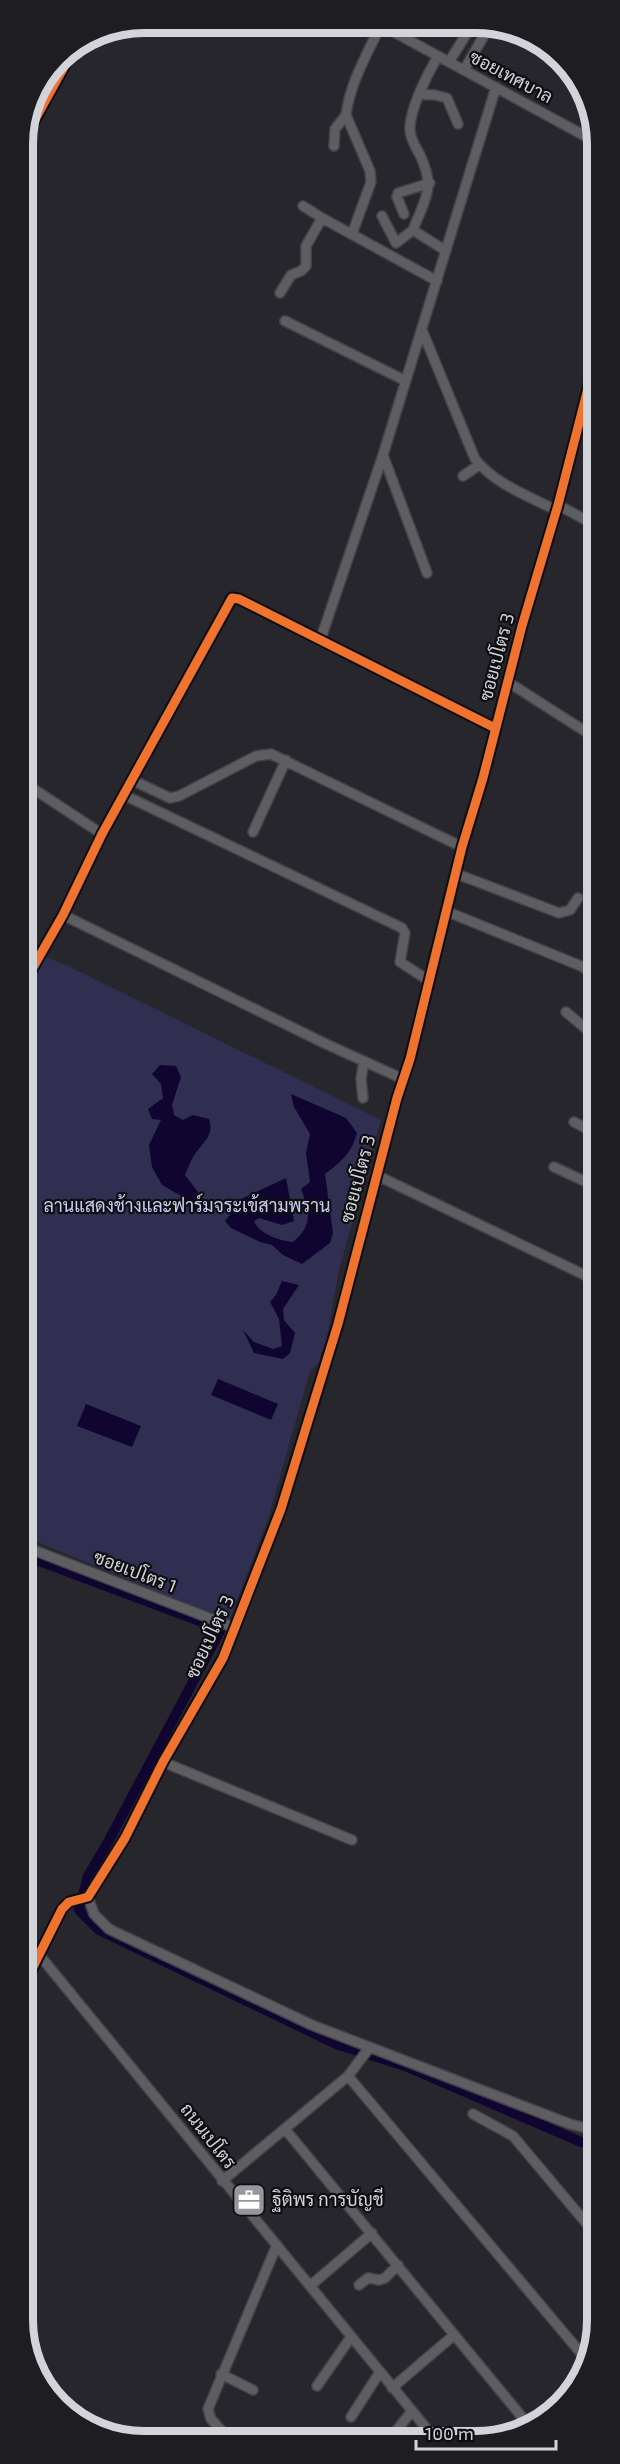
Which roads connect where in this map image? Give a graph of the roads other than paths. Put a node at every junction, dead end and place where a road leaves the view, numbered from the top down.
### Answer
1 (376, 33) edge
2 (395, 33) edge
3 (467, 33) edge
4 (485, 33) edge
5 (438, 56) junction
6 (449, 62) junction
7 (464, 70) junction
8 (496, 87) junction
9 (419, 94) junction
10 (346, 115) junction
11 (458, 124) dead end
12 (587, 137) edge
13 (334, 146) dead end
14 (430, 183) junction
15 (303, 206) dead end
16 (404, 214) dead end
17 (382, 216) dead end
18 (322, 218) junction
19 (413, 230) junction
20 (352, 234) junction
21 (446, 251) junction
22 (437, 281) junction
23 (280, 294) dead end
24 (285, 321) dead end
25 (422, 330) junction
26 (406, 381) junction
27 (587, 395) edge
28 (383, 455) junction
29 (479, 465) junction
30 (463, 476) dead end
31 (557, 508) junction
32 (587, 521) edge
33 (427, 573) dead end
34 (320, 641) junction
35 (508, 682) junction
36 (495, 728) junction
37 (587, 733) edge
38 (286, 760) junction
39 (132, 780) junction
40 (33, 789) edge
41 (124, 795) junction
42 (253, 832) dead end
43 (102, 834) junction
44 (462, 847) junction
45 (457, 874) junction
46 (578, 898) dead end
47 (448, 912) junction
48 (63, 915) junction
49 (33, 968) edge
50 (587, 970) edge
51 (428, 980) junction
52 (566, 1012) dead end
53 (587, 1030) edge
54 (364, 1061) junction
55 (403, 1079) junction
56 (363, 1098) dead end
57 (574, 1122) dead end
58 (587, 1129) edge
59 (554, 1167) dead end
60 (376, 1175) junction
61 (587, 1182) edge
62 (587, 1276) edge
63 (33, 1550) edge
64 (235, 1628) junction
65 (163, 1762) junction
66 (352, 1840) dead end
67 (86, 1897) junction
68 (33, 1948) edge
69 (39, 1955) junction
70 (33, 1967) edge
71 (368, 2050) junction
72 (348, 2076) junction
73 (473, 2114) dead end
74 (587, 2128) edge
75 (285, 2129) junction
76 (222, 2181) junction
77 (587, 2224) edge
78 (372, 2234) junction
79 (276, 2247) junction
80 (398, 2265) junction
81 (359, 2285) dead end
82 (310, 2286) junction
83 (454, 2334) junction
84 (351, 2337) junction
85 (582, 2354) edge
86 (380, 2372) junction
87 (221, 2374) junction
88 (317, 2386) dead end
89 (392, 2388) junction
90 (253, 2390) dead end
91 (412, 2411) junction
92 (351, 2417) dead end
93 (525, 2420) edge
94 (220, 2431) edge
95 (396, 2431) edge
96 (429, 2431) edge

1 - 10 street
2 - 5 street, ซอยเทศบาล
3 - 6 street
4 - 7 street
5 - 6 street, ซอยเทศบาล
5 - 9 street
6 - 7 street, ซอยเทศบาล
7 - 8 street, ซอยเทศบาล
8 - 12 street, ซอยเทศบาล
8 - 21 street
9 - 11 street
9 - 14 street
10 - 13 street
10 - 20 street
14 - 16 street
14 - 19 street
15 - 18 street
17 - 19 street
18 - 20 street
18 - 23 street
19 - 21 street
20 - 22 street
21 - 22 street
22 - 25 street
24 - 26 street
25 - 26 street
25 - 29 street
26 - 28 street
27 - 31 street, ซอยเปโตร 3
28 - 33 street
28 - 34 street
29 - 30 street
29 - 31 street
31 - 32 street
31 - 35 street, ซอยเปโตร 3
34 - 36 street
34 - 39 street
35 - 36 street, ซอยเปโตร 3
35 - 37 street
36 - 44 street, ซอยเปโตร 3
38 - 39 street
38 - 42 street
38 - 44 street
39 - 41 street
40 - 43 street
41 - 43 street
41 - 51 street
43 - 48 street
44 - 45 street, ซอยเปโตร 3
45 - 46 street
45 - 47 street, ซอยเปโตร 3
47 - 50 street
47 - 51 street, ซอยเปโตร 3
48 - 49 street
48 - 54 street
51 - 55 street, ซอยเปโตร 3
52 - 53 street
54 - 55 street
54 - 56 street
55 - 60 street, ซอยเปโตร 3
57 - 58 street
59 - 61 street
60 - 62 street
60 - 64 street, ซอยเปโตร 3
63 - 64 street, ซอยเปโตร 1
64 - 65 street, ซอยเปโตร 3
65 - 66 street
65 - 67 street, ซอยเปโตร 3
67 - 69 street
67 - 71 street
68 - 69 street, ถนนเปโตร
69 - 70 street
69 - 76 street, ถนนเปโตร
71 - 72 street
71 - 74 street
72 - 75 street
72 - 85 street
73 - 77 street
75 - 76 street
75 - 78 street
76 - 79 street, ถนนเปโตร
78 - 80 street
78 - 82 street
79 - 82 street, ถนนเปโตร
79 - 87 street
80 - 81 street
80 - 83 street
82 - 84 street, ถนนเปโตร
83 - 89 street
83 - 93 street
84 - 86 street, ถนนเปโตร
84 - 88 street
86 - 89 street, ถนนเปโตร
86 - 92 street
87 - 90 street
87 - 94 street
89 - 91 street, ถนนเปโตร
91 - 95 street
91 - 96 street, ถนนเปโตร

